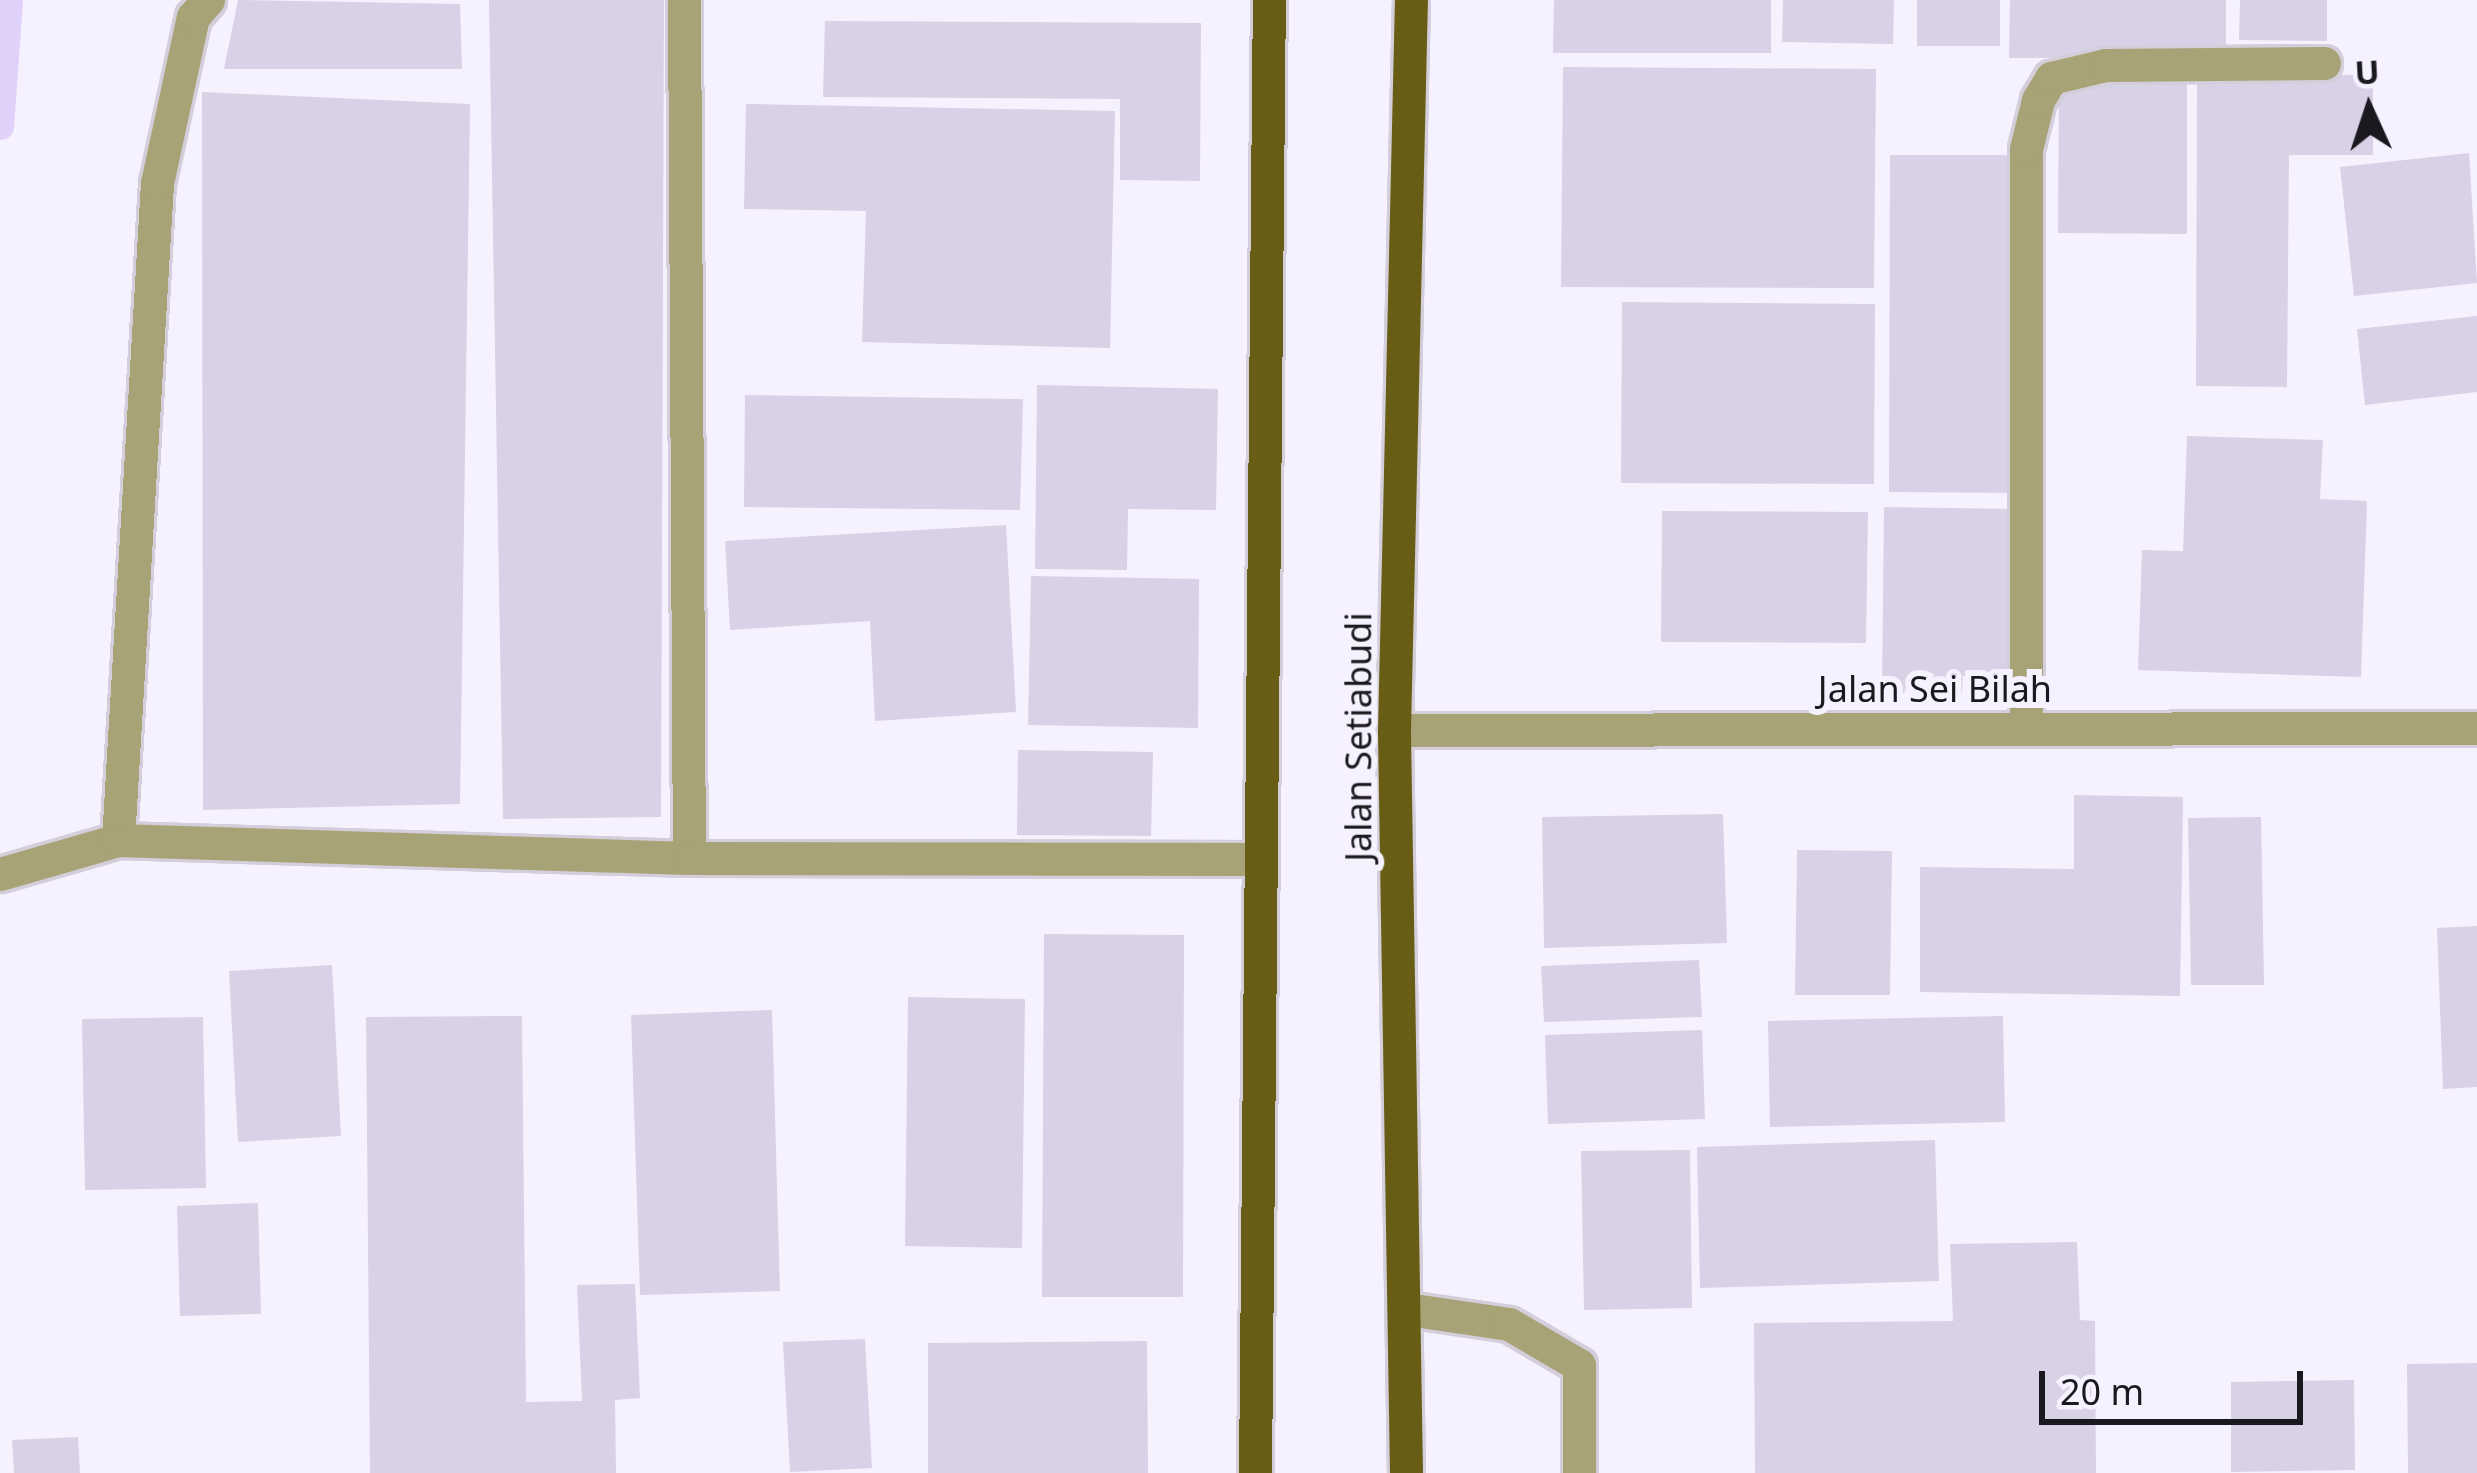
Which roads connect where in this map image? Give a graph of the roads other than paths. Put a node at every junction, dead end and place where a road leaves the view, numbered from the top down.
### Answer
1 (208, 0) edge
2 (1269, 0) edge
3 (1411, 0) edge
4 (684, 1) edge
5 (2324, 63) dead end
6 (2026, 728) junction
7 (2477, 728) edge
8 (1394, 730) junction
9 (118, 839) junction
10 (689, 858) junction
11 (1255, 859) junction
12 (0, 874) edge
13 (1407, 1309) junction
14 (1255, 1473) edge
15 (1406, 1473) edge
16 (1579, 1473) edge

1 - 9 street
2 - 11 main road
3 - 8 main road, Jalan Setiabudi
4 - 10 street
5 - 6 street
6 - 7 street, Jalan Sei Bilah
6 - 8 street, Jalan Sei Bilah
8 - 13 main road, Jalan Setiabudi
9 - 10 street
9 - 12 street
10 - 11 street
11 - 14 main road
13 - 15 main road, Jalan Setiabudi
13 - 16 street

